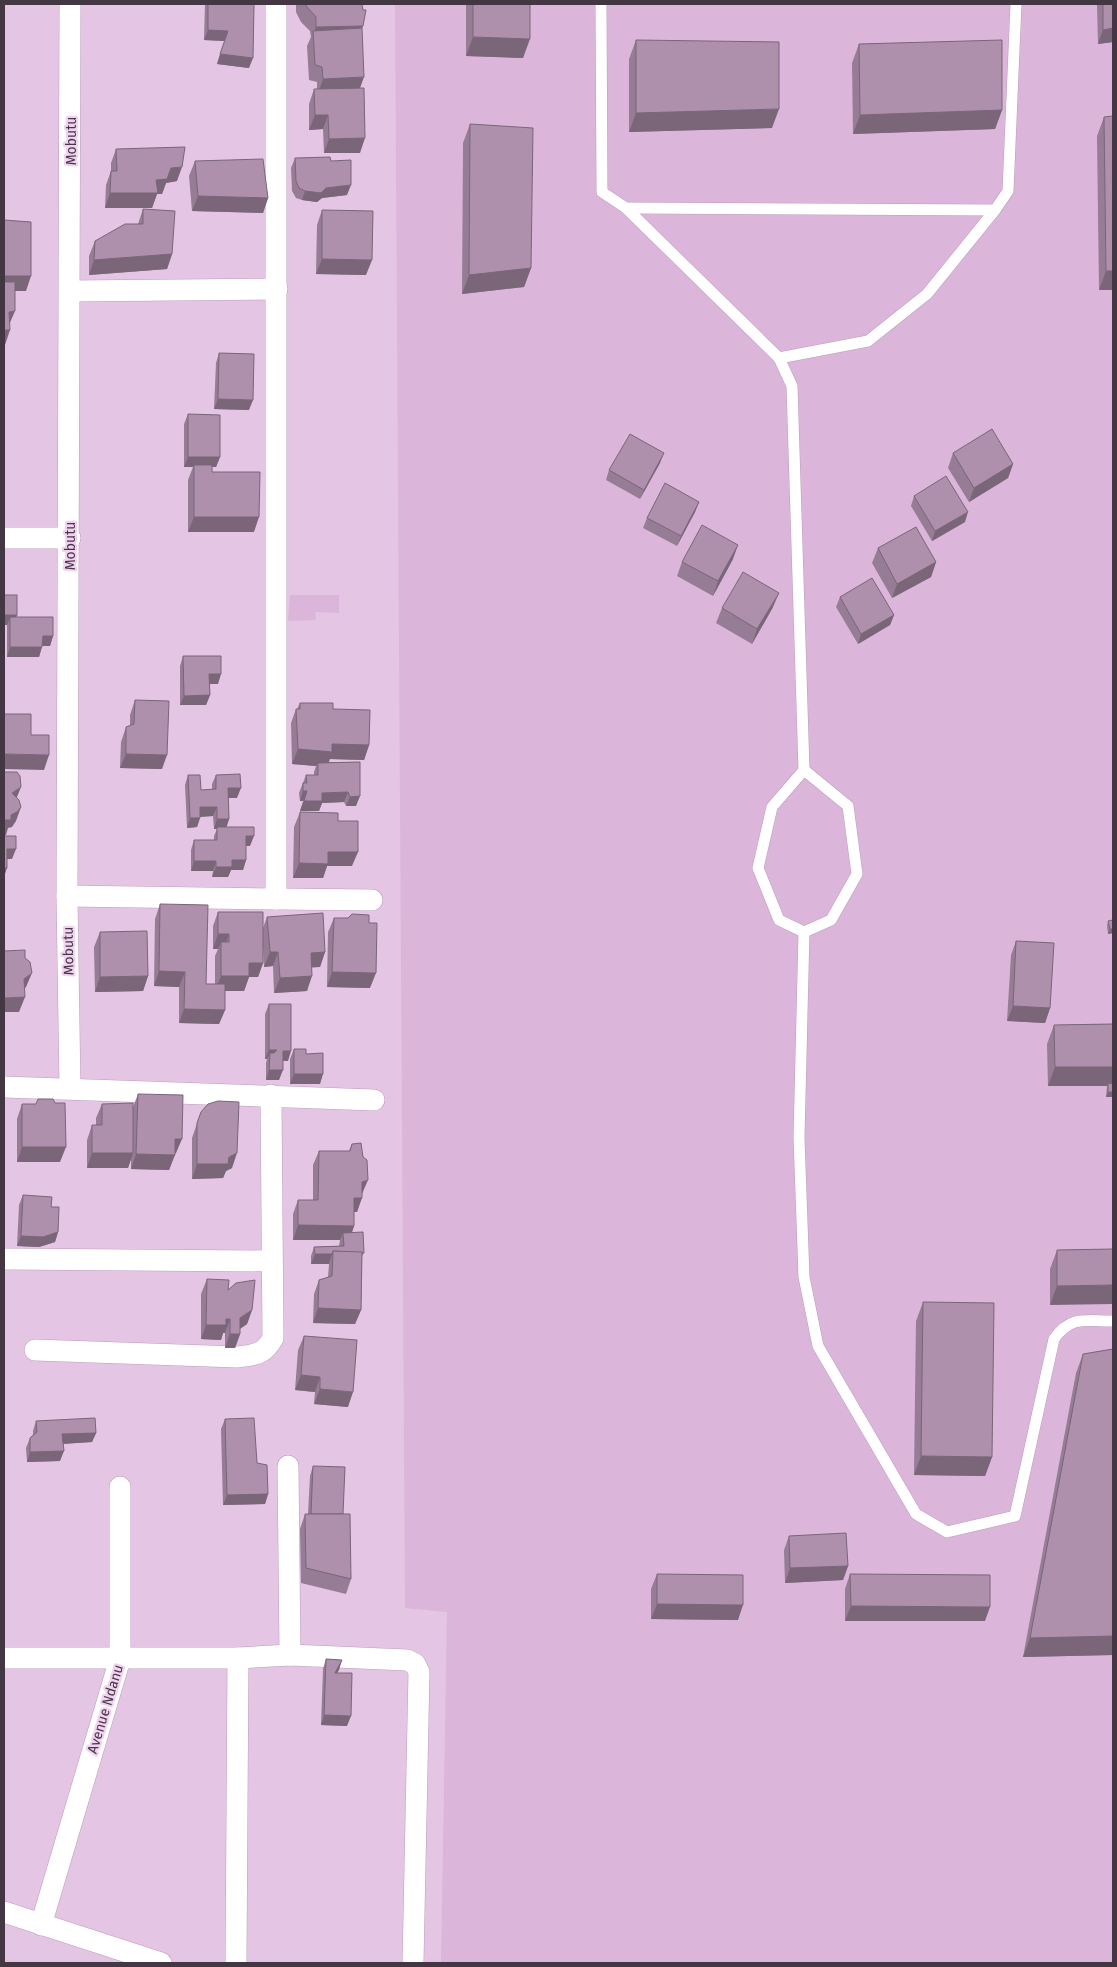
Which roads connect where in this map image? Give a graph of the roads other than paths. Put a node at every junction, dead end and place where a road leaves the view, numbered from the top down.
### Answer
1 (70, 4) edge
2 (276, 4) edge
3 (601, 4) edge
4 (1016, 4) edge
5 (626, 208) junction
6 (995, 210) junction
7 (276, 289) junction
8 (71, 292) junction
9 (779, 358) junction
10 (4, 538) edge
11 (70, 538) junction
12 (804, 770) junction
13 (67, 896) junction
14 (276, 899) junction
15 (372, 900) dead end
16 (804, 932) junction
17 (4, 1087) edge
18 (70, 1088) junction
19 (271, 1095) junction
20 (374, 1100) dead end
21 (4, 1259) edge
22 (271, 1261) junction
23 (1113, 1322) edge
24 (35, 1350) dead end
25 (288, 1466) dead end
26 (120, 1487) dead end
27 (290, 1655) junction
28 (4, 1658) edge
29 (238, 1658) junction
30 (120, 1659) junction
31 (4, 1912) edge
32 (41, 1925) junction
33 (161, 1963) edge
34 (236, 1963) edge
35 (413, 1963) edge

1 - 8 street, Mobutu
2 - 7 street
3 - 5 lane
4 - 6 lane
5 - 6 lane
5 - 9 lane
6 - 9 lane
7 - 8 street
7 - 14 street
8 - 11 street, Mobutu
9 - 12 lane
10 - 11 street
11 - 13 street, Mobutu
12 - 16 lane
12 - 16 lane
13 - 14 street
13 - 18 street, Mobutu
14 - 15 street
16 - 23 lane
17 - 18 street
18 - 19 street
19 - 20 street
19 - 22 street
21 - 22 street
22 - 24 street
25 - 27 street
26 - 30 street, Avenue Ndanu
27 - 29 street
27 - 35 street
28 - 30 street
29 - 30 street
29 - 34 street
30 - 32 street, Avenue Ndanu
31 - 32 street
32 - 33 street

